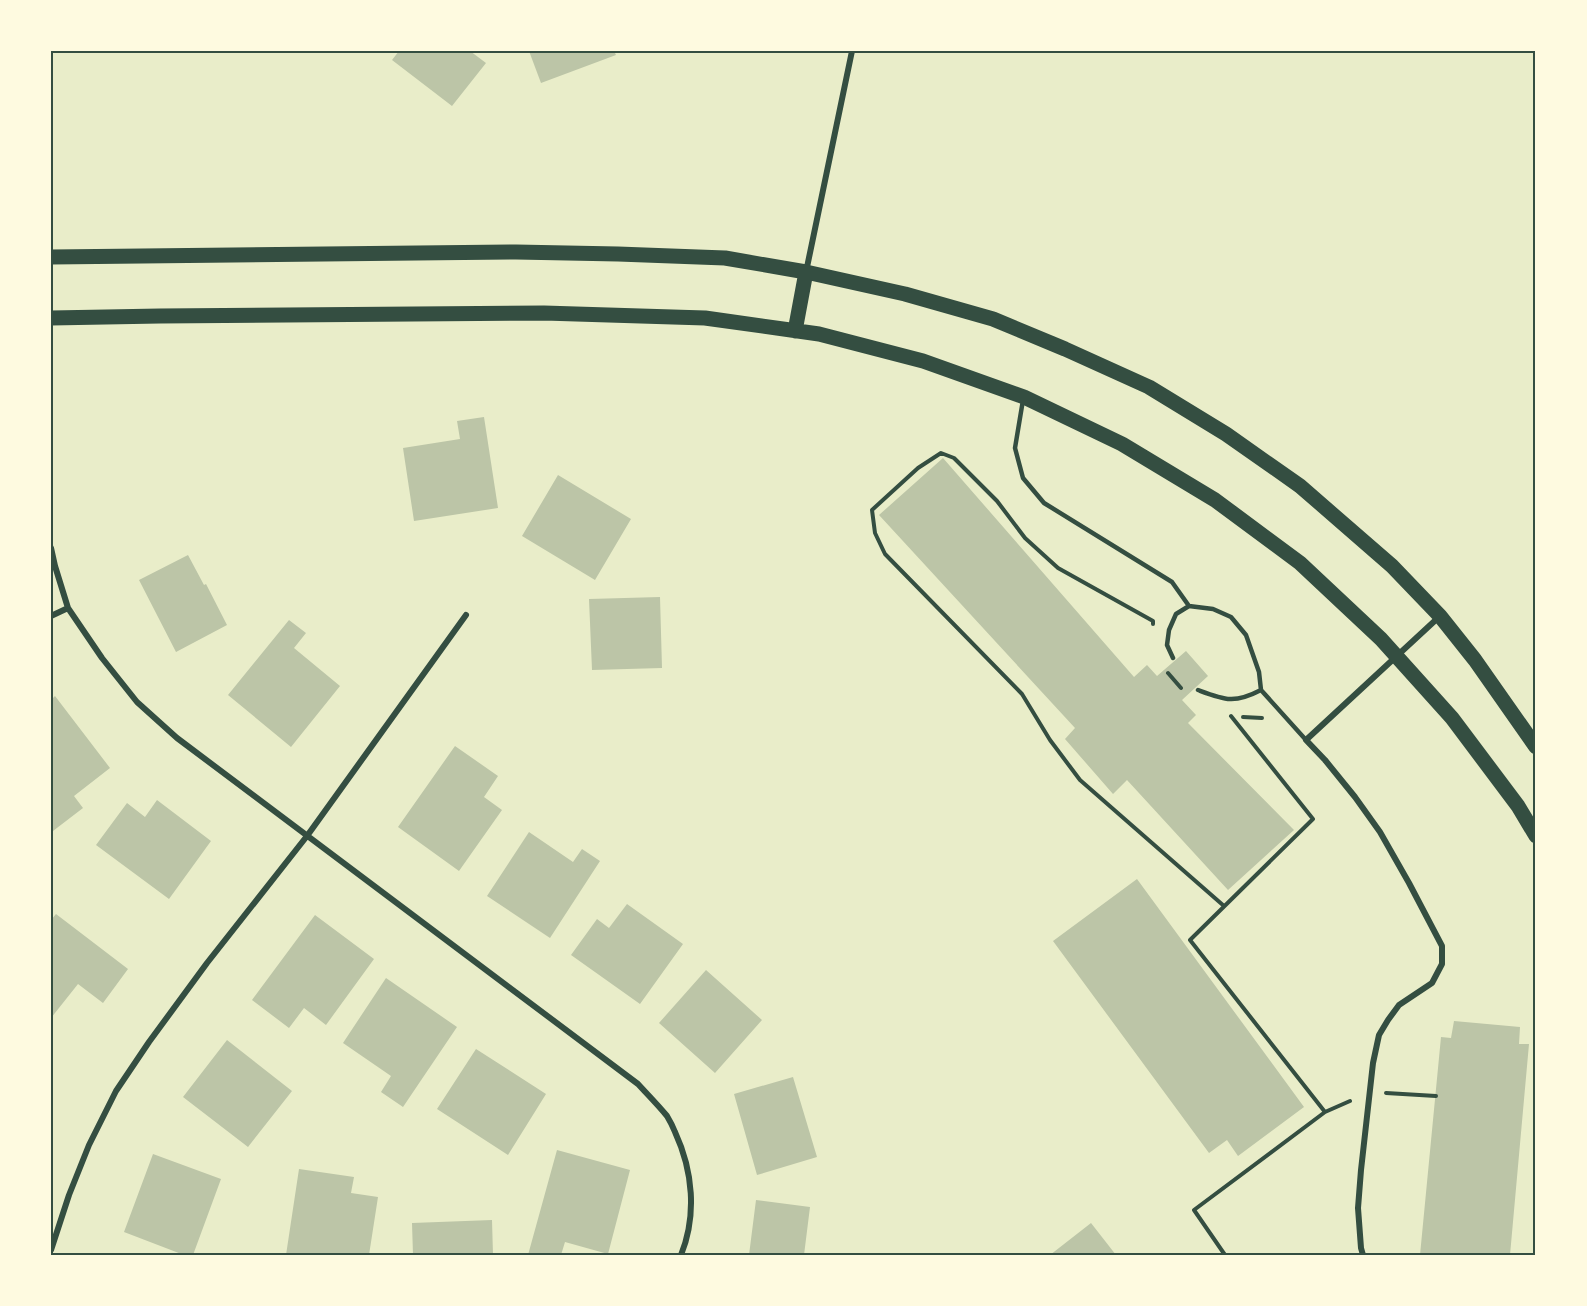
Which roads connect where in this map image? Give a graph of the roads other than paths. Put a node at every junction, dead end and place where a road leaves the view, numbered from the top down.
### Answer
1 (852, 51) edge
2 (51, 257) edge
3 (806, 272) junction
4 (51, 318) edge
5 (795, 331) junction
6 (1024, 397) junction
7 (51, 548) edge
8 (1189, 606) junction
9 (69, 608) junction
10 (466, 615) dead end
11 (51, 616) edge
12 (1440, 616) junction
13 (1396, 656) junction
14 (1173, 658) dead end
15 (1198, 690) dead end
16 (1261, 690) junction
17 (1306, 740) junction
18 (1536, 747) edge
19 (307, 836) junction
20 (1536, 836) edge
21 (51, 1250) edge
22 (681, 1255) edge
23 (1363, 1255) edge

1 - 3 street
2 - 3 main road
3 - 5 main road
3 - 12 main road
4 - 5 main road
5 - 6 main road
6 - 8 lane
6 - 13 main road
7 - 9 street
8 - 14 lane
8 - 16 lane
9 - 11 street
9 - 19 street
10 - 19 street
12 - 13 street
12 - 18 main road
13 - 17 street
13 - 20 main road
15 - 16 lane
16 - 17 lane
17 - 23 street
19 - 21 street
19 - 22 street

